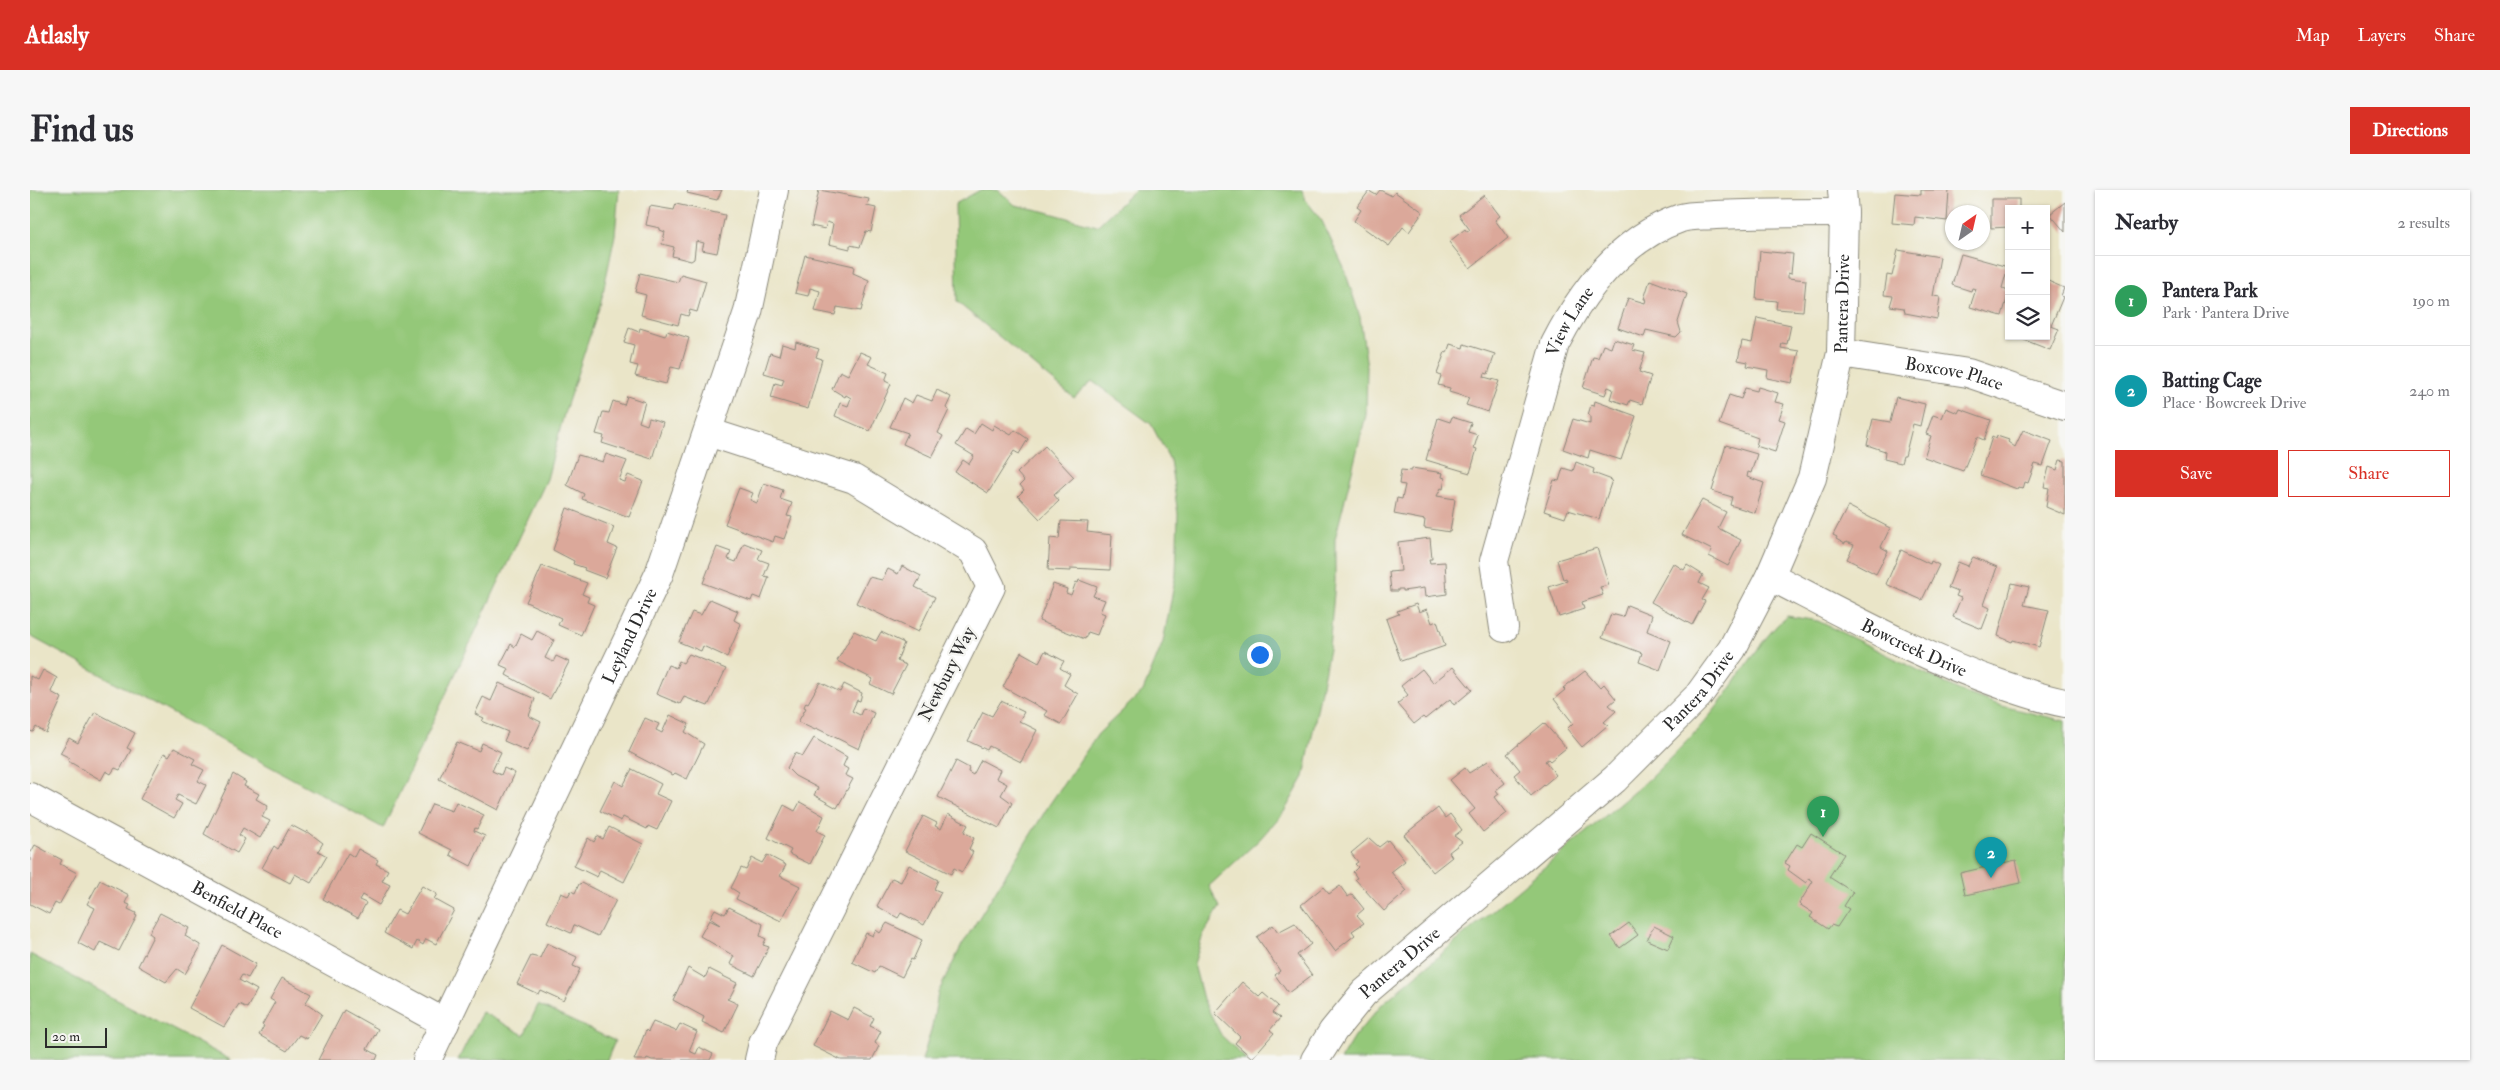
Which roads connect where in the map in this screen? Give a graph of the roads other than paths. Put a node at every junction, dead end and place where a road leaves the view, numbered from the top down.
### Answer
1 (774, 190) edge
2 (1843, 201) edge
3 (1841, 353) junction
4 (2065, 406) edge
5 (708, 432) junction
6 (1770, 576) junction
7 (1504, 628) dead end
8 (2065, 703) edge
9 (30, 797) edge
10 (445, 1023) junction
11 (427, 1060) edge
12 (759, 1060) edge
13 (1315, 1060) edge

1 - 5 street, Leyland Drive
2 - 3 street, Pantera Drive
2 - 7 street, View Lane
3 - 4 street, Boxcove Place
3 - 6 street, Pantera Drive
5 - 10 street, Leyland Drive
5 - 12 street, Newbury Way
6 - 8 street, Bowcreek Drive
6 - 13 street, Pantera Drive
9 - 10 street, Benfield Place
10 - 11 street, Leyland Drive

